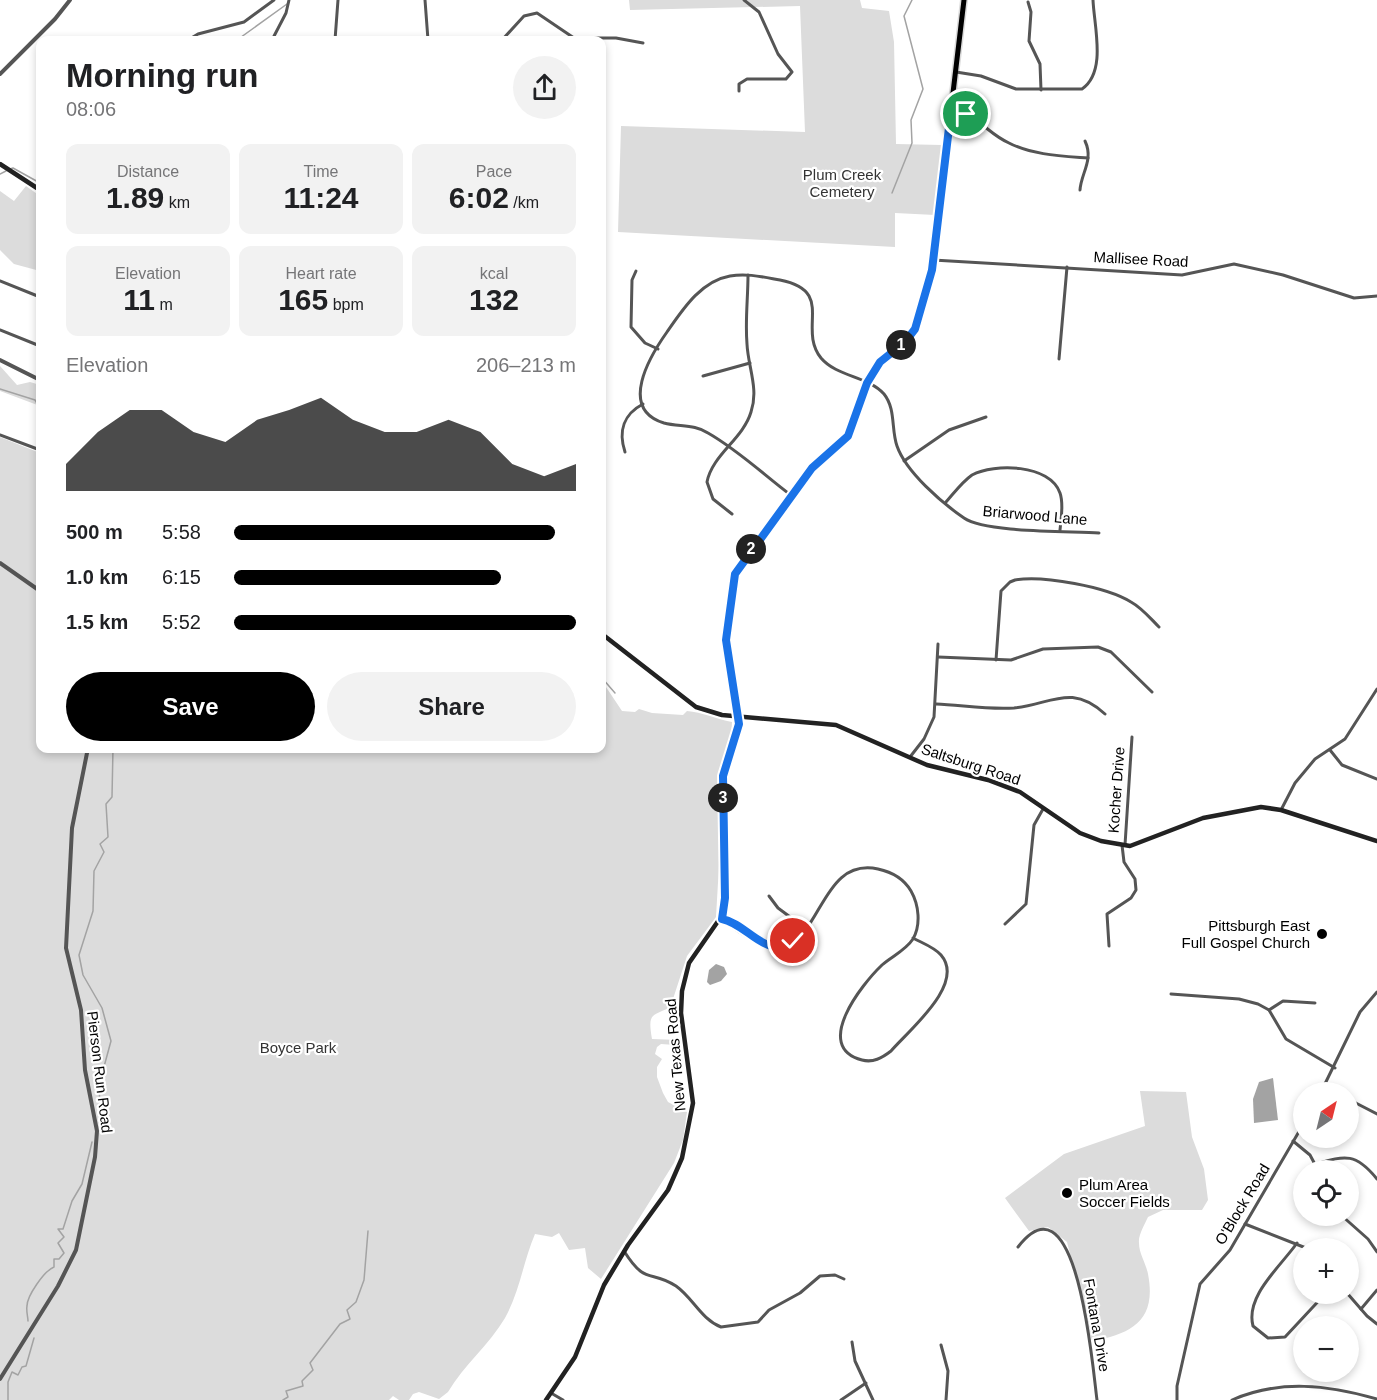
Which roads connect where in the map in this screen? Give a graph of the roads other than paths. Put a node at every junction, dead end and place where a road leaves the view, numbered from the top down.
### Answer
1 (70, 0) edge
2 (274, 0) edge
3 (289, 0) edge
4 (338, 0) edge
5 (425, 0) edge
6 (744, 0) edge
7 (964, 0) edge
8 (1093, 0) edge
9 (1028, 2) dead end
10 (38, 36) edge
11 (195, 36) edge
12 (274, 36) edge
13 (335, 36) edge
14 (428, 36) edge
15 (506, 36) edge
16 (570, 36) edge
17 (36, 38) edge
18 (606, 38) edge
19 (643, 43) dead end
20 (956, 72) junction
21 (0, 74) edge
22 (1041, 90) junction
23 (739, 91) dead end
24 (951, 111) junction
25 (1086, 141) dead end
26 (1088, 158) junction
27 (0, 164) edge
28 (36, 187) edge
29 (1080, 190) dead end
30 (933, 260) junction
31 (1067, 267) junction
32 (636, 271) dead end
33 (748, 275) junction
34 (0, 281) edge
35 (36, 295) edge
36 (1377, 296) edge
37 (0, 330) edge
38 (36, 344) edge
39 (657, 350) junction
40 (1059, 359) dead end
41 (0, 360) edge
42 (750, 363) junction
43 (703, 376) dead end
44 (36, 378) edge
45 (867, 383) junction
46 (643, 404) junction
47 (986, 417) dead end
48 (0, 435) edge
49 (729, 447) junction
50 (36, 448) edge
51 (625, 452) dead end
52 (904, 461) junction
53 (792, 496) junction
54 (946, 502) junction
55 (732, 514) dead end
56 (1060, 530) junction
57 (1099, 533) dead end
58 (0, 563) edge
59 (36, 588) edge
60 (1159, 627) dead end
61 (606, 637) edge
62 (938, 644) dead end
63 (938, 657) junction
64 (996, 660) junction
65 (1377, 689) edge
66 (1152, 692) dead end
67 (936, 704) junction
68 (1105, 714) dead end
69 (738, 716) junction
70 (1132, 737) dead end
71 (1330, 750) junction
72 (87, 753) edge
73 (910, 757) junction
74 (1377, 779) edge
75 (1044, 807) junction
76 (1281, 810) junction
77 (1377, 841) edge
78 (1124, 845) junction
79 (769, 896) dead end
80 (722, 919) junction
81 (1005, 924) dead end
82 (806, 928) junction
83 (913, 938) junction
84 (1109, 946) dead end
85 (1377, 992) edge
86 (1171, 994) dead end
87 (1315, 1003) dead end
88 (1269, 1010) junction
89 (1335, 1068) junction
90 (1327, 1082) edge
91 (1359, 1105) edge
92 (1377, 1114) edge
93 (1293, 1141) edge
94 (1303, 1148) edge
95 (1313, 1160) edge
96 (1330, 1160) edge
97 (1357, 1160) edge
98 (1359, 1161) edge
99 (1377, 1179) edge
100 (1245, 1224) junction
101 (1353, 1226) edge
102 (1293, 1242) edge
103 (1018, 1247) dead end
104 (1293, 1249) edge
105 (624, 1251) junction
106 (1377, 1252) edge
107 (844, 1279) dead end
108 (1377, 1290) edge
109 (1316, 1304) edge
110 (1356, 1304) edge
111 (1360, 1309) junction
112 (1377, 1324) edge
113 (852, 1342) dead end
114 (941, 1345) dead end
115 (0, 1379) edge
116 (866, 1383) junction
117 (551, 1393) junction
118 (546, 1400) edge
119 (563, 1400) edge
120 (841, 1400) edge
121 (873, 1400) edge
122 (946, 1400) edge
123 (1097, 1400) edge
124 (1177, 1400) edge
125 (1232, 1400) edge
126 (1377, 1400) edge

1 - 10 street
2 - 11 street
3 - 12 street
4 - 13 street
5 - 14 street
6 - 23 street
7 - 20 main road
8 - 22 street
9 - 22 street
15 - 16 street
17 - 21 street
18 - 19 street
20 - 22 street
20 - 24 main road
24 - 26 street
24 - 30 main road
25 - 26 street
26 - 29 street
27 - 28 main road
30 - 31 street, Mallisee Road
30 - 45 main road
31 - 36 street, Mallisee Road
31 - 40 street
32 - 39 street
33 - 39 street, Briarwood Lane
33 - 42 street
33 - 45 street, Briarwood Lane
34 - 35 street
37 - 38 street
39 - 46 street, Briarwood Lane
41 - 44 street
42 - 43 street
42 - 49 street
45 - 52 street, Briarwood Lane
45 - 53 main road
46 - 49 street
46 - 51 street
47 - 52 street
48 - 50 street
49 - 53 street
49 - 55 street
52 - 54 street, Briarwood Lane
53 - 69 main road
54 - 56 street, Briarwood Lane
54 - 56 street
56 - 57 street, Briarwood Lane
58 - 59 street
60 - 64 street
61 - 69 main road, Saltsburg Road
62 - 63 street
63 - 64 street
63 - 67 street
64 - 66 street
65 - 71 street
67 - 68 street
67 - 73 street
69 - 73 main road, Saltsburg Road
69 - 80 main road
70 - 78 street, Kocher Drive
71 - 74 street
71 - 76 street
72 - 115 street, Pierson Run Road
73 - 75 main road, Saltsburg Road
75 - 78 main road, Saltsburg Road
75 - 81 street
76 - 77 main road, Saltsburg Road
76 - 78 main road, Saltsburg Road
78 - 84 street
79 - 82 street
80 - 82 street
80 - 105 main road, New Texas Road
82 - 83 street
83 - 83 street
85 - 89 street
86 - 88 street
87 - 88 street
88 - 89 street
89 - 90 street
91 - 92 street
93 - 100 street, O'Block Road
94 - 95 street
96 - 97 street
98 - 99 street
100 - 102 street
100 - 124 street, O'Block Road
101 - 106 street
103 - 123 street, Fontana Drive
104 - 109 street
105 - 107 street
105 - 117 main road, New Texas Road
108 - 111 street
110 - 111 street
111 - 112 street
113 - 116 street
114 - 122 street
116 - 120 street
116 - 121 street
117 - 118 main road, New Texas Road
117 - 119 street
125 - 126 street

